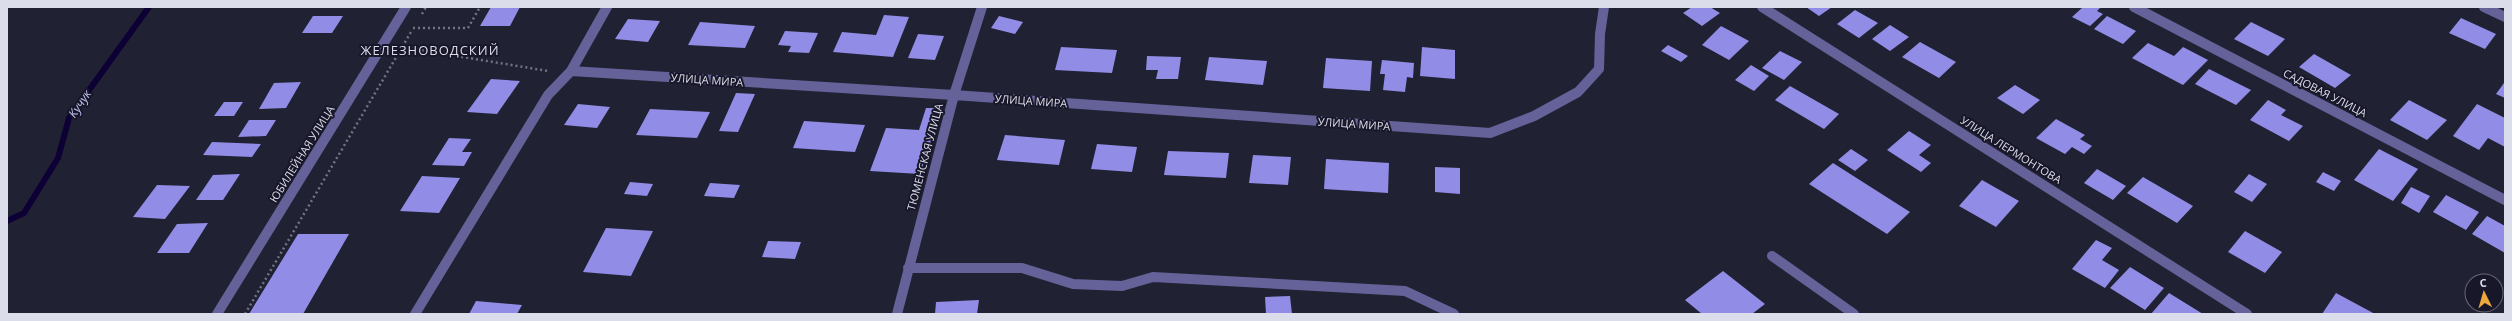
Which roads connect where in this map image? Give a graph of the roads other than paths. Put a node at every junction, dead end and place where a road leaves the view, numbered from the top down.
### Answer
1 (406, 7) edge
2 (608, 7) edge
3 (982, 7) edge
4 (1604, 7) edge
5 (1762, 7) edge
6 (2134, 7) edge
7 (2484, 7) edge
8 (2505, 17) edge
9 (571, 71) junction
10 (954, 95) junction
11 (2505, 200) edge
12 (1772, 256) dead end
13 (908, 268) junction
14 (217, 314) edge
15 (415, 314) edge
16 (898, 314) edge
17 (1454, 314) edge
18 (1854, 314) edge
19 (2247, 314) edge

1 - 14 street, ЮБИЛЕЙНАЯ УЛИЦА
2 - 9 street
3 - 10 street, ТЮМЕНСКАЯ УЛИЦА
4 - 10 street, УЛИЦА МИРА
5 - 19 street, УЛИЦА ЛЕРМОНТОВА
6 - 11 street, САДОВАЯ УЛИЦА
7 - 8 street
9 - 10 street, УЛИЦА МИРА
9 - 15 street
10 - 13 street, ТЮМЕНСКАЯ УЛИЦА
12 - 18 street
13 - 16 street, ТЮМЕНСКАЯ УЛИЦА
13 - 17 street

